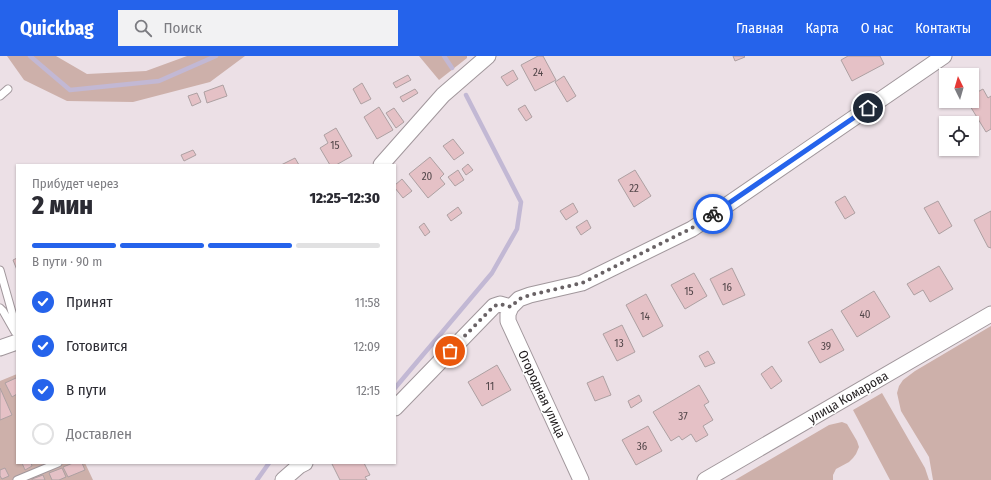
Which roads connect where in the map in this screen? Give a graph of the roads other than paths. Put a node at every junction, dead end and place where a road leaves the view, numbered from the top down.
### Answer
1 (488, 56) edge
2 (944, 56) edge
3 (8, 89) dead end
4 (0, 96) edge
5 (382, 164) edge
6 (0, 270) edge
7 (511, 307) junction
8 (0, 308) edge
9 (991, 314) edge
10 (16, 326) edge
11 (16, 334) edge
12 (16, 342) edge
13 (0, 348) edge
14 (396, 407) edge
15 (56, 464) edge
16 (303, 464) edge
17 (17, 480) edge
18 (283, 480) edge
19 (581, 480) edge
20 (706, 480) edge

1 - 5 street
2 - 7 street
3 - 4 lane
6 - 10 lane
7 - 14 street
7 - 19 street, Огородная улица
8 - 11 lane
9 - 20 street, улица Комарова
12 - 13 street
15 - 17 lane
16 - 18 street

